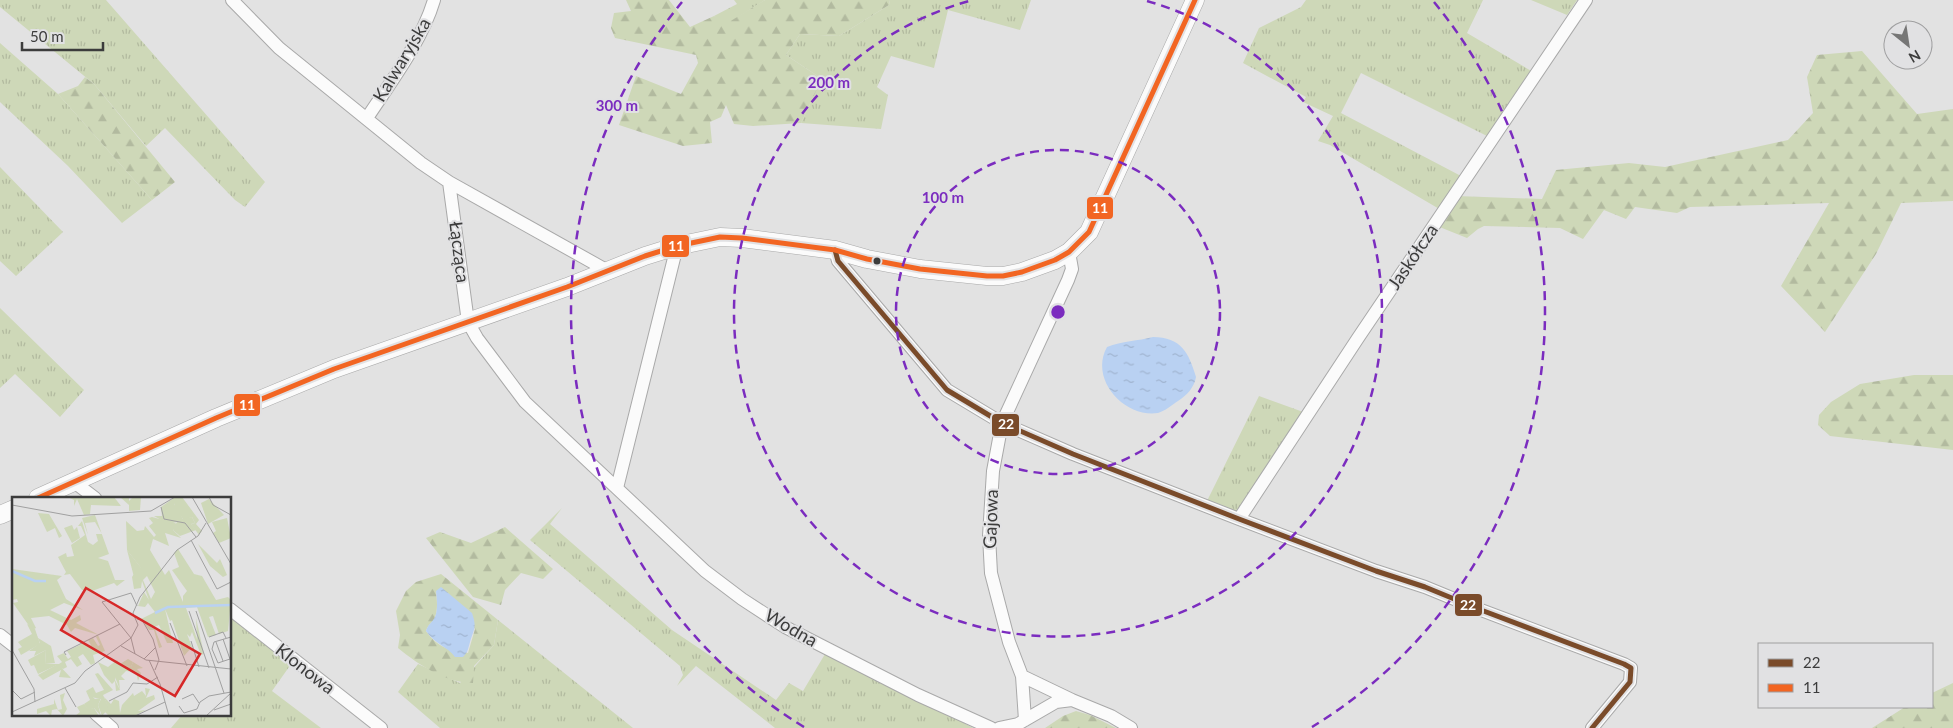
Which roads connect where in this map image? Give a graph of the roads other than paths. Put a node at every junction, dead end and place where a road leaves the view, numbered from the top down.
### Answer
1 (232, 0) edge
2 (434, 0) edge
3 (1194, 0) edge
4 (1586, 0) edge
5 (367, 118) junction
6 (450, 182) junction
7 (677, 246) junction
8 (836, 250) junction
9 (1069, 252) junction
10 (608, 271) junction
11 (468, 322) junction
12 (1002, 423) junction
13 (74, 482) junction
14 (617, 488) junction
15 (40, 497) edge
16 (94, 497) edge
17 (12, 510) edge
18 (0, 515) edge
19 (1241, 517) junction
20 (231, 610) edge
21 (0, 635) edge
22 (12, 644) edge
23 (1022, 676) junction
24 (1072, 700) junction
25 (98, 716) edge
26 (1025, 720) junction
27 (112, 728) edge
28 (381, 728) edge
29 (991, 728) edge
30 (999, 728) edge
31 (1131, 728) edge
32 (1592, 728) edge

1 - 5 street
2 - 5 street, Kalwaryjska
3 - 9 street
4 - 19 street, Jaskółcza
5 - 6 street
6 - 10 street
6 - 11 street, Łącząca
7 - 8 street
7 - 10 street
7 - 14 street
8 - 9 street
8 - 12 street
9 - 12 street, Gajowa
10 - 11 street
11 - 13 street
11 - 14 street, Wodna
12 - 19 street
12 - 23 street, Gajowa
13 - 15 street
13 - 16 street
14 - 29 street, Wodna
17 - 18 street
19 - 32 street
20 - 28 street, Klonowa
21 - 22 street
23 - 24 street
23 - 26 street
24 - 26 street
24 - 31 street
25 - 27 street
26 - 30 street

